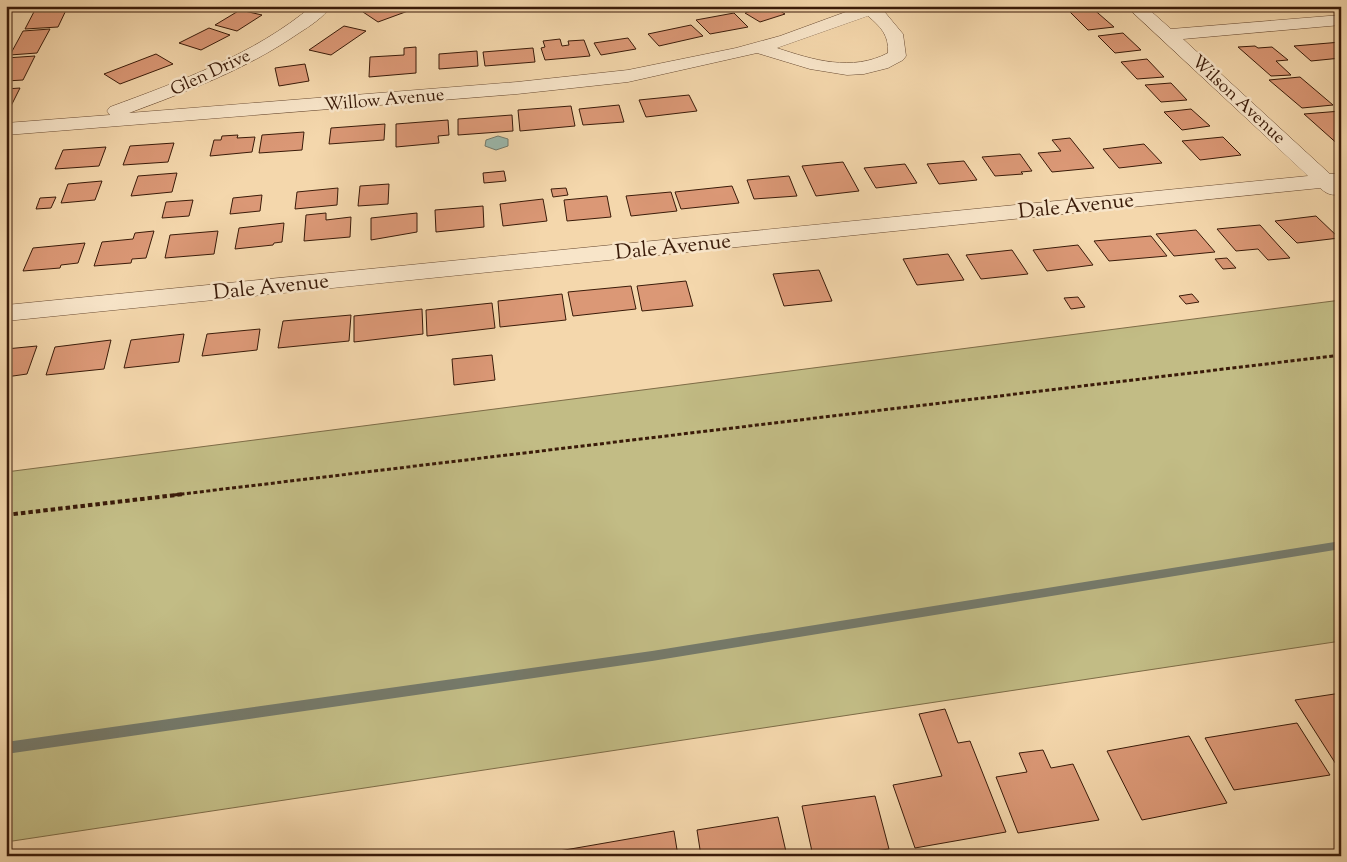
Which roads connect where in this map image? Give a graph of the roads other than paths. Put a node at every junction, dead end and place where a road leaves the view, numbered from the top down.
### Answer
1 (323, 6) edge
2 (1134, 6) edge
3 (875, 8) edge
4 (1341, 20) edge
5 (1169, 35) junction
6 (758, 48) junction
7 (88, 122) junction
8 (6, 129) edge
9 (1335, 185) edge
10 (6, 313) edge

1 - 7 street, Glen Drive
2 - 5 street, Wilson Avenue
3 - 6 street, Willow Avenue
3 - 6 street, Willow Avenue
4 - 5 street
5 - 9 street, Wilson Avenue
6 - 7 street, Willow Avenue
7 - 8 street, Willow Avenue
9 - 10 street, Dale Avenue

